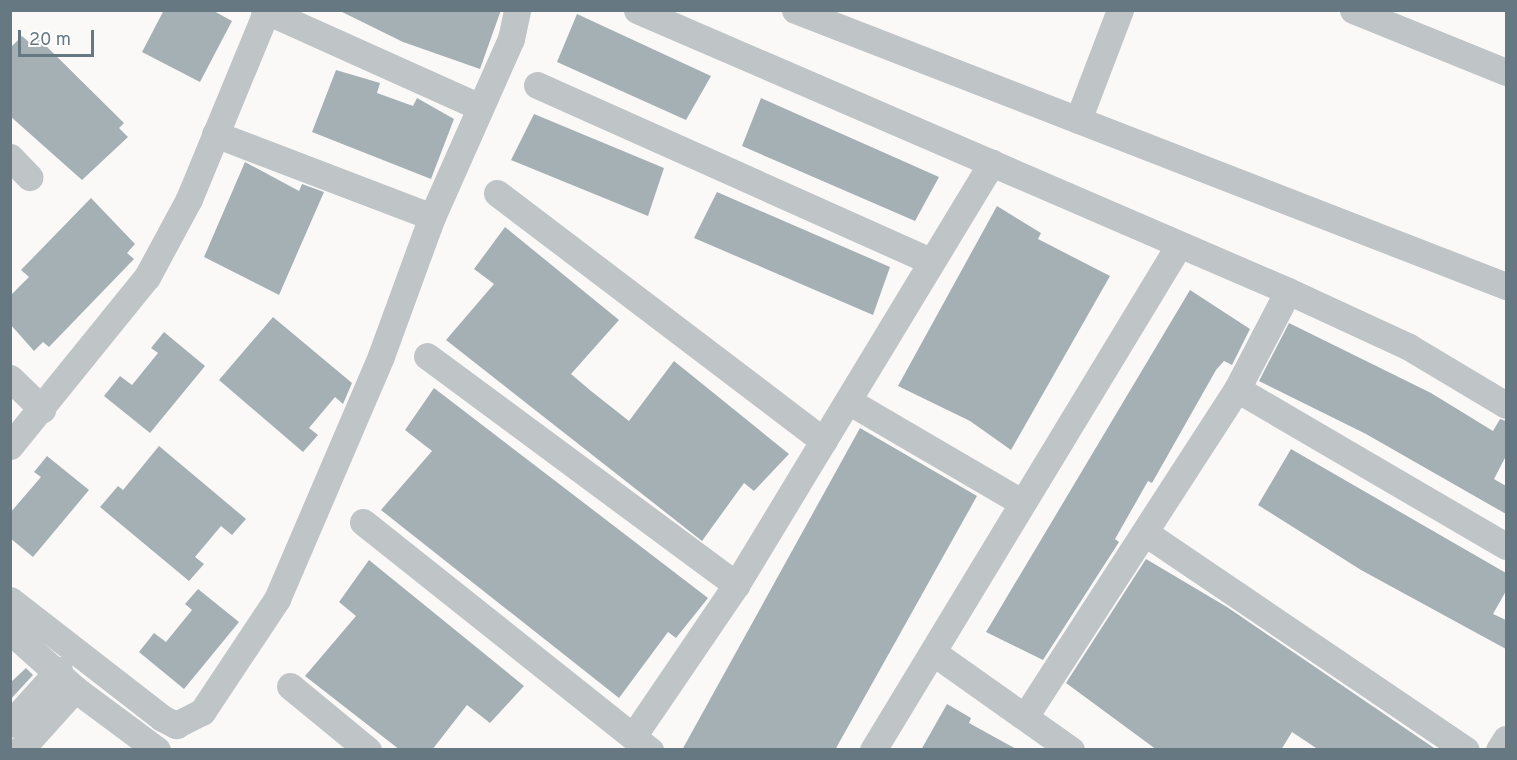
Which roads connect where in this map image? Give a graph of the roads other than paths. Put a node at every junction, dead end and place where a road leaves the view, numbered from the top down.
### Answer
1 (517, 10) edge
2 (637, 10) edge
3 (795, 10) edge
4 (1120, 10) edge
5 (1353, 10) edge
6 (265, 11) edge
7 (1506, 72) edge
8 (537, 85) dead end
9 (480, 107) junction
10 (1078, 120) junction
11 (215, 134) junction
12 (10, 157) edge
13 (992, 162) junction
14 (29, 177) dead end
15 (497, 193) dead end
16 (432, 217) junction
17 (1179, 245) junction
18 (930, 261) junction
19 (1506, 286) edge
20 (1288, 291) junction
21 (427, 356) dead end
22 (11, 379) edge
23 (1237, 389) junction
24 (850, 402) junction
25 (1506, 405) edge
26 (42, 409) junction
27 (824, 441) junction
28 (10, 446) edge
29 (1021, 502) junction
30 (363, 522) dead end
31 (1147, 534) junction
32 (1506, 546) edge
33 (736, 585) junction
34 (10, 600) edge
35 (10, 631) edge
36 (934, 653) junction
37 (67, 680) junction
38 (291, 686) dead end
39 (10, 724) edge
40 (1032, 731) edge
41 (1506, 739) edge
42 (642, 742) edge
43 (20, 750) edge
44 (157, 750) edge
45 (368, 750) edge
46 (873, 750) edge
47 (1071, 750) edge
48 (1466, 750) edge
49 (1499, 750) edge

1 - 9 street
2 - 13 street
3 - 10 street
4 - 10 street
5 - 7 street
6 - 9 street
6 - 11 street
8 - 18 street
9 - 16 street
10 - 19 street
11 - 16 street
11 - 26 street
12 - 14 street
13 - 17 street
13 - 18 street
15 - 27 street
16 - 34 street
17 - 20 street
17 - 29 street
18 - 24 street
20 - 23 street
20 - 25 street
21 - 33 street
22 - 26 street
23 - 31 street
23 - 32 street
24 - 27 street
24 - 29 street
26 - 28 street
27 - 33 street
29 - 36 street
30 - 42 street
31 - 40 street
31 - 48 street
33 - 42 street
35 - 37 street
36 - 40 street
36 - 46 street
37 - 39 street
37 - 43 street
37 - 44 street
38 - 45 street
40 - 47 street
41 - 49 street

